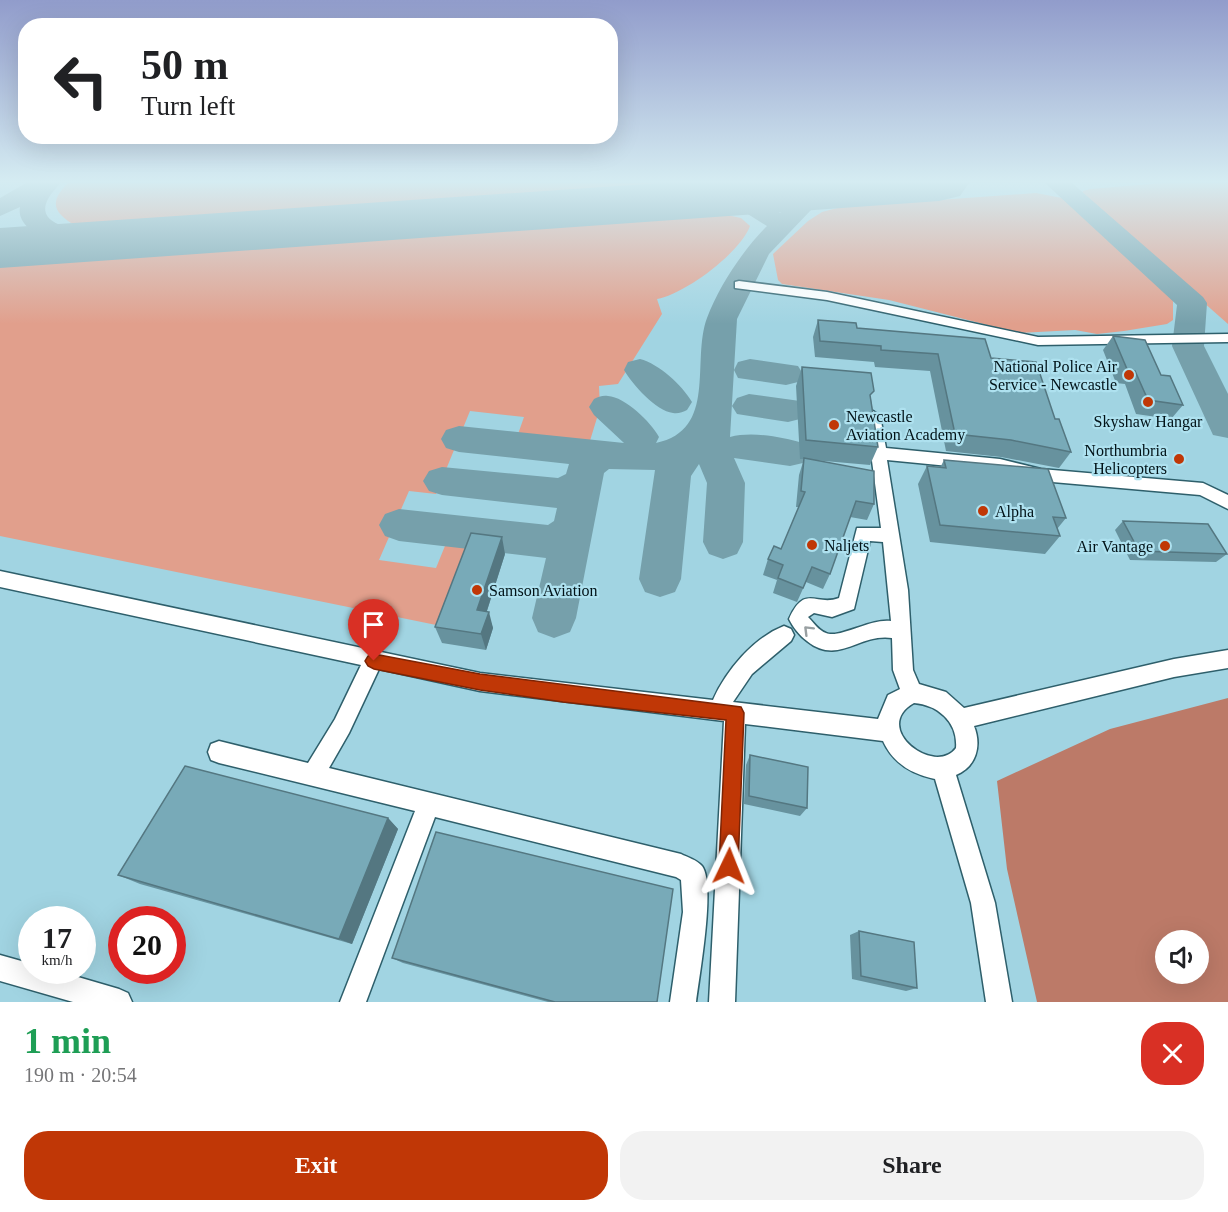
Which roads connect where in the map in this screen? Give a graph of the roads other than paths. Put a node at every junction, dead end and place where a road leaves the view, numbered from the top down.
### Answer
1 (739, 285) dead end
2 (1228, 338) edge
3 (872, 414) edge
4 (879, 453) junction
5 (1228, 503) edge
6 (891, 536) junction
7 (0, 579) edge
8 (900, 631) junction
9 (784, 635) dead end
10 (1228, 659) edge
11 (374, 661) junction
12 (912, 693) junction
13 (727, 712) junction
14 (961, 719) junction
15 (889, 731) junction
16 (219, 752) dead end
17 (943, 769) junction
18 (312, 776) junction
19 (429, 804) junction
20 (0, 968) edge
21 (119, 1002) edge
22 (353, 1002) edge
23 (683, 1002) edge
24 (722, 1002) edge
25 (999, 1002) edge

1 - 2 street
3 - 4 street
4 - 5 street
4 - 6 street
6 - 8 street
8 -> 6 street
7 - 11 street
8 - 12 street
9 - 13 street
10 - 14 street
11 - 13 street
11 - 18 street
12 - 14 street
12 - 15 street
13 - 15 street
13 - 24 street
14 - 17 street
15 - 17 street
16 - 18 street
17 - 25 street
18 - 19 street
19 - 22 street
19 - 23 street
20 - 21 street

